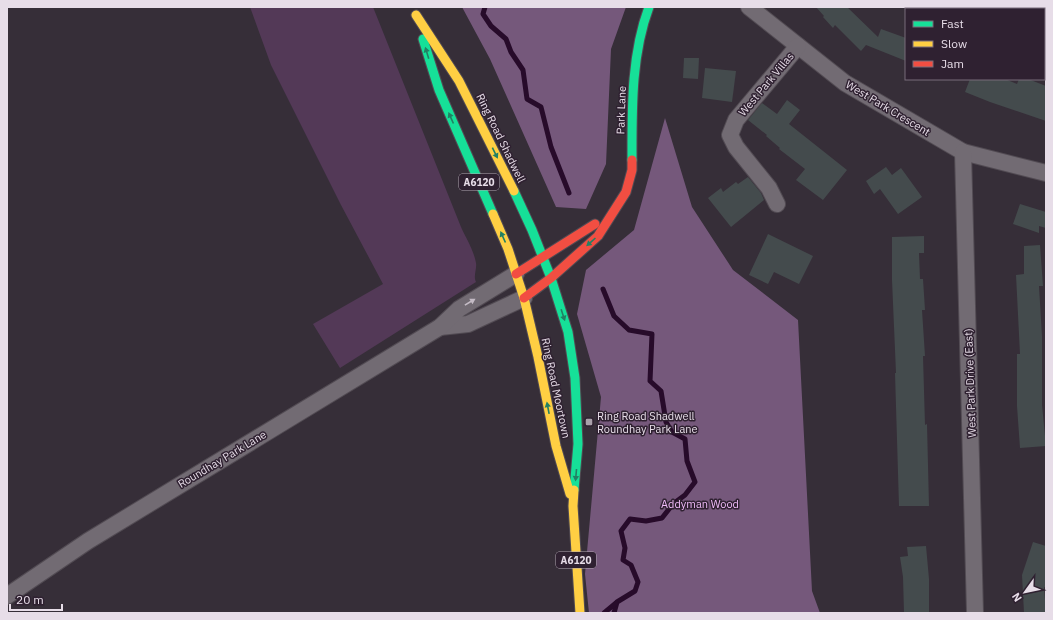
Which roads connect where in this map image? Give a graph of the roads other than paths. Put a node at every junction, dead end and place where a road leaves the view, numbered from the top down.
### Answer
1 (649, 7) edge
2 (749, 7) edge
3 (414, 11) edge
4 (798, 46) junction
5 (963, 152) junction
6 (1046, 173) edge
7 (777, 204) dead end
8 (614, 211) junction
9 (543, 258) junction
10 (516, 274) junction
11 (550, 278) junction
12 (524, 298) junction
13 (440, 327) junction
14 (573, 506) junction
15 (7, 596) edge
16 (580, 613) edge
17 (975, 613) edge

1 - 8 main road, Park Lane
2 - 4 street, West Park Crescent
3 -> 9 main road, Ring Road Shadwell / A6120
10 -> 3 main road, Ring Road Shadwell / A6120
4 - 5 street, West Park Crescent
4 - 7 street, West Park Villas
5 - 6 street, West Park Crescent
5 - 17 street, West Park Drive (East)
8 - 9 main road, Park Lane
8 -> 11 main road, Park Lane
9 - 10 main road, Park Lane
9 - 11 main road, Ring Road Shadwell / A6120
10 - 12 main road, Ring Road Moortown / A6120
13 -> 10 street, Roundhay Park Lane
11 - 12 main road, Park Lane
11 -> 14 main road, Ring Road Moortown / A6120
12 - 13 street, Roundhay Park Lane
14 -> 12 main road, Ring Road Moortown / A6120
13 - 15 street, Roundhay Park Lane
14 - 16 main road, Ring Road Moortown / A6120

